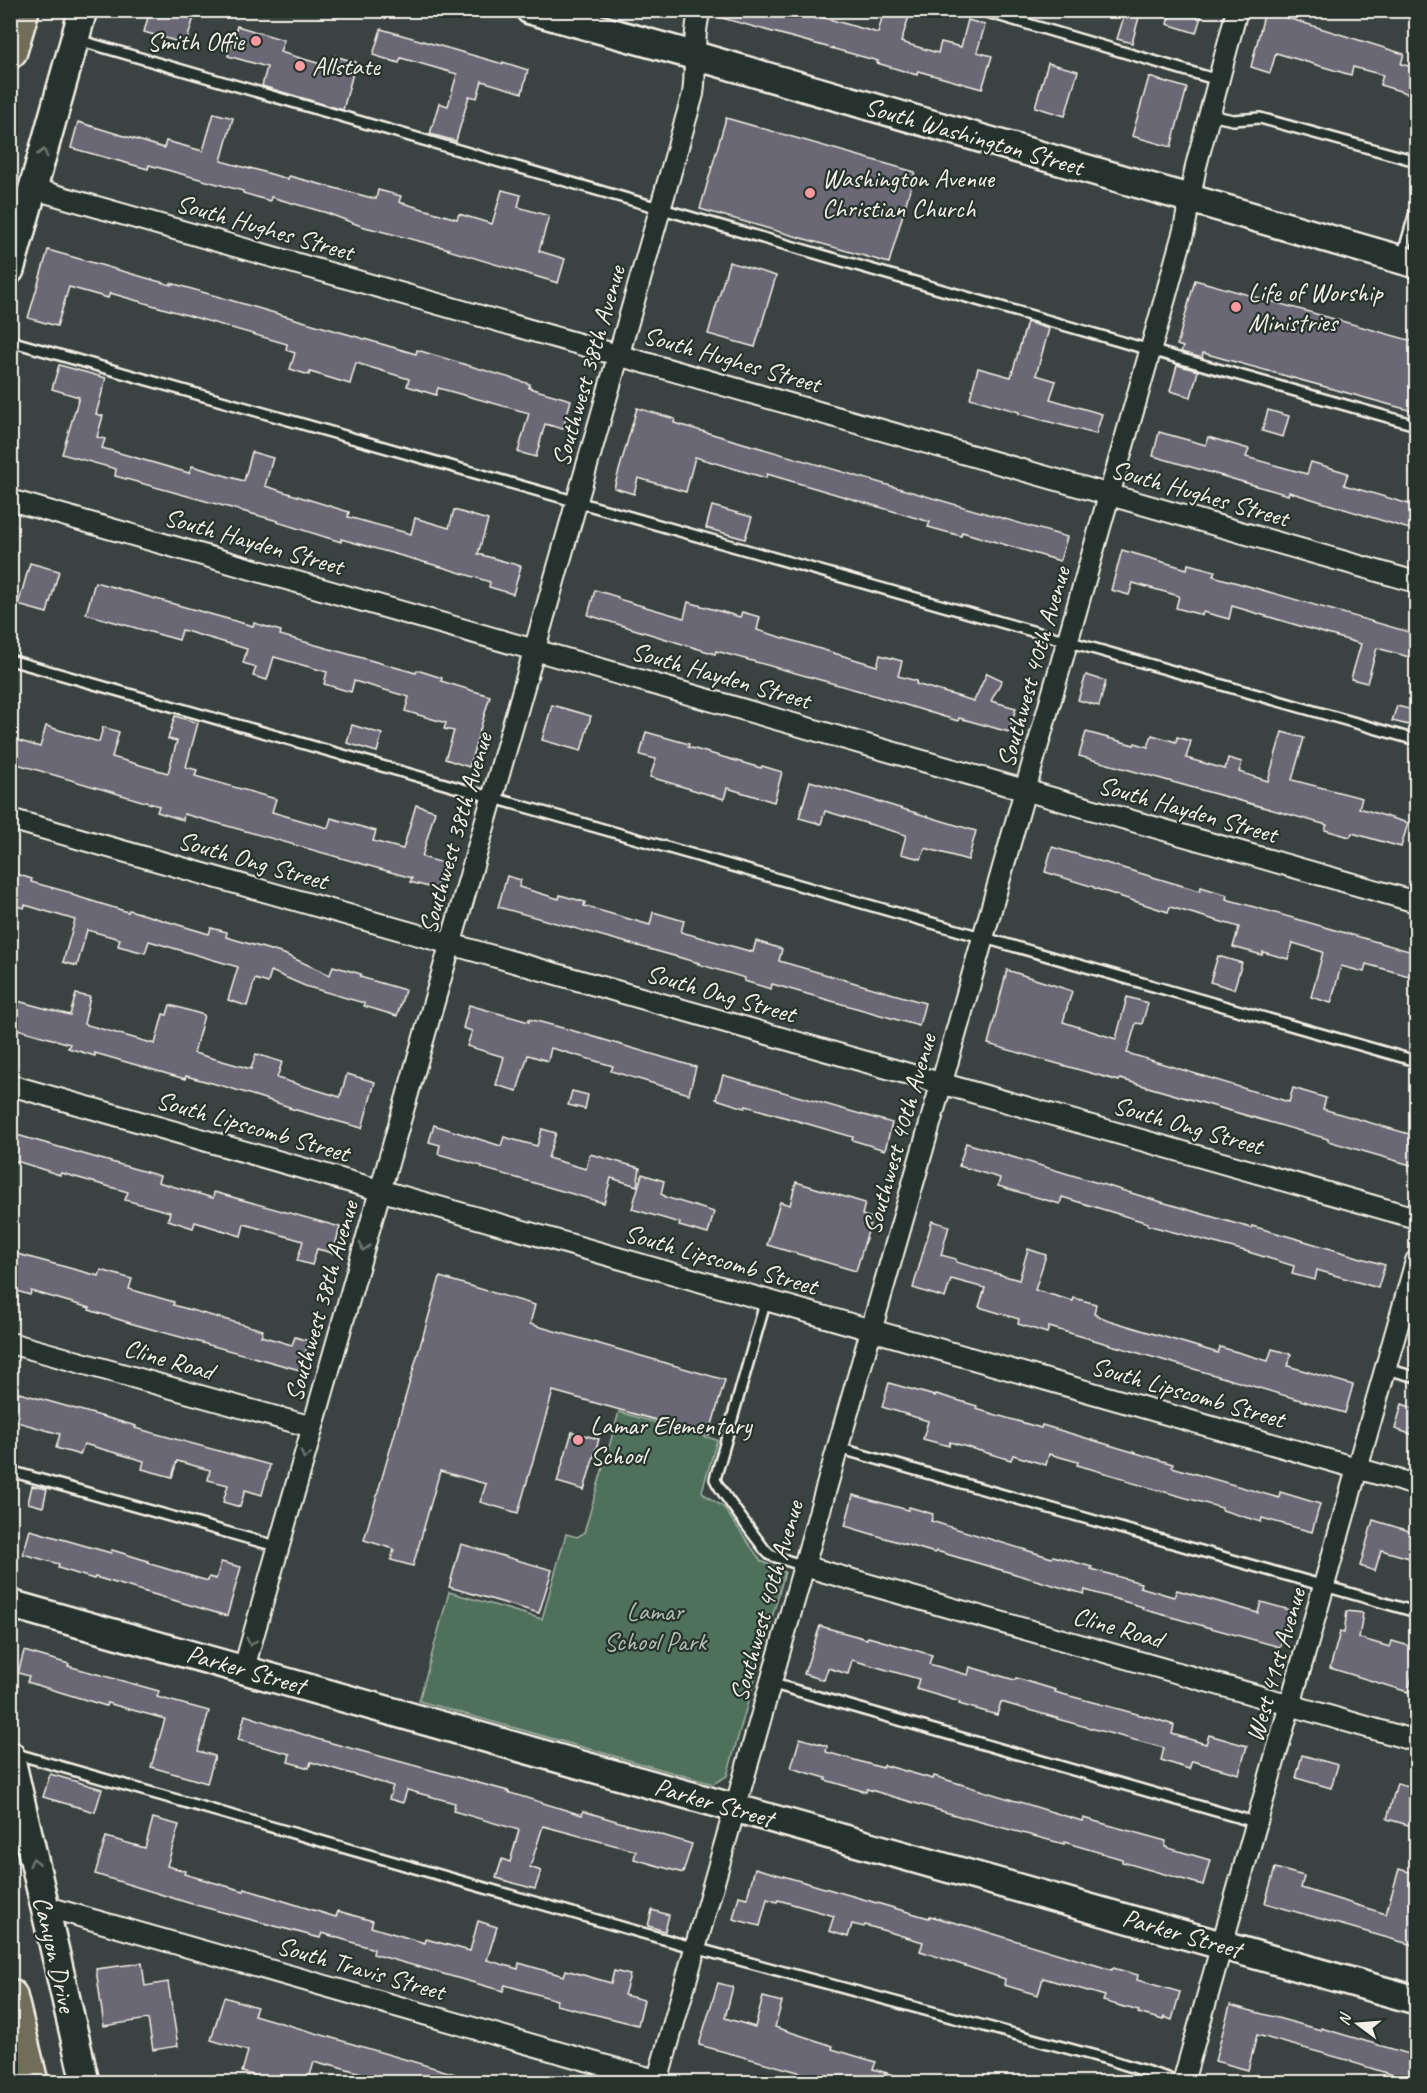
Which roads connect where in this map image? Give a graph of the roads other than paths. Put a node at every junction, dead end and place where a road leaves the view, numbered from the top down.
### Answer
1 (22, 10) edge
2 (83, 10) edge
3 (531, 10) edge
4 (700, 10) edge
5 (980, 10) edge
6 (1237, 10) edge
7 (75, 39) junction
8 (10, 51) edge
9 (696, 56) junction
10 (1218, 80) junction
11 (1209, 115) junction
12 (1416, 161) edge
13 (34, 189) junction
14 (1190, 199) junction
15 (661, 208) junction
16 (1416, 209) edge
17 (1409, 262) edge
18 (10, 270) edge
19 (10, 341) edge
20 (1150, 350) junction
21 (618, 355) junction
22 (1416, 424) edge
23 (1109, 495) junction
24 (10, 500) edge
25 (577, 502) junction
26 (1416, 582) edge
27 (1068, 642) junction
28 (535, 649) junction
29 (10, 660) edge
30 (1416, 740) edge
31 (1026, 791) junction
32 (493, 798) junction
33 (10, 819) edge
34 (1416, 902) edge
35 (983, 937) junction
36 (451, 944) junction
37 (1416, 1061) edge
38 (941, 1083) junction
39 (10, 1085) edge
40 (380, 1191) junction
41 (1416, 1218) edge
42 (1416, 1261) edge
43 (766, 1300) junction
44 (871, 1330) junction
45 (10, 1343) edge
46 (1386, 1369) junction
47 (1416, 1377) edge
48 (312, 1427) junction
49 (838, 1448) junction
50 (1358, 1468) junction
51 (10, 1471) edge
52 (1416, 1485) edge
53 (279, 1547) junction
54 (804, 1566) junction
55 (1325, 1585) junction
56 (10, 1604) edge
57 (1416, 1612) edge
58 (244, 1668) junction
59 (770, 1683) junction
60 (1291, 1705) junction
61 (1416, 1741) edge
62 (10, 1754) edge
63 (735, 1808) junction
64 (1258, 1823) junction
65 (44, 1906) junction
66 (1223, 1944) junction
67 (695, 1948) junction
68 (1416, 2000) edge
69 (14, 2010) edge
70 (33, 2082) edge
71 (85, 2082) edge
72 (659, 2082) edge
73 (1181, 2082) edge

1 - 8 highway
2 - 7 main road
3 - 9 main road, South Washington Street
4 - 9 street, Southwest 38th Avenue
5 - 10 lane
6 - 10 street, Southwest 40th Avenue
13 -> 7 main road
7 - 15 lane
9 - 14 main road, South Washington Street
9 - 15 street, Southwest 38th Avenue
10 - 11 street, Southwest 40th Avenue
11 - 12 lane
11 - 14 street, Southwest 40th Avenue
13 - 18 main road
13 - 21 street, South Hughes Street
14 - 17 main road, South Washington Street
14 - 20 street, Southwest 40th Avenue
15 - 20 lane
15 - 21 street, Southwest 38th Avenue
16 - 17 lane
19 - 25 lane
20 - 22 lane
20 - 23 street, Southwest 40th Avenue
21 - 23 street, South Hughes Street
21 - 25 street, Southwest 38th Avenue
23 - 26 street, South Hughes Street
23 - 27 street, Southwest 40th Avenue
24 - 28 street, South Hayden Street
25 - 27 lane
25 - 28 street, Southwest 38th Avenue
27 - 30 lane
27 - 31 street, Southwest 40th Avenue
28 - 31 street, South Hayden Street
28 - 32 street, Southwest 38th Avenue
29 - 32 lane
31 - 34 street, South Hayden Street
31 - 35 street, Southwest 40th Avenue
32 - 35 lane
32 - 36 street, Southwest 38th Avenue
33 - 36 street, South Ong Street
35 - 37 lane
35 - 38 street, Southwest 40th Avenue
36 - 38 street, South Ong Street
36 - 40 street, Southwest 38th Avenue
38 - 41 street, South Ong Street
38 - 44 street, Southwest 40th Avenue
39 - 40 street, South Lipscomb Street
40 - 43 street, South Lipscomb Street
40 -> 48 street, Southwest 38th Avenue
42 - 46 street, West 41st Avenue
43 - 44 street, South Lipscomb Street
43 - 54 lane
44 - 49 street, Southwest 40th Avenue
44 - 50 street, South Lipscomb Street
45 - 48 street, Cline Road
46 - 47 lane
46 - 50 street, West 41st Avenue
48 -> 53 street, Southwest 38th Avenue
49 - 54 street, Southwest 40th Avenue
49 - 55 lane
50 - 52 street, South Lipscomb Street
50 - 55 street, West 41st Avenue
51 - 53 lane
53 -> 58 street, Southwest 38th Avenue
54 - 59 street, Southwest 40th Avenue
54 - 60 street, Cline Road
55 - 57 lane
55 - 60 street, West 41st Avenue
56 - 58 main road, Parker Street
58 - 63 main road, Parker Street
59 - 63 street, Southwest 40th Avenue
59 - 64 lane
60 - 61 street, Cline Road
60 - 64 street, West 41st Avenue
65 -> 62 main road, Canyon Drive
62 - 67 lane
63 - 66 main road, Parker Street
63 - 67 street, Southwest 40th Avenue
64 - 66 street, West 41st Avenue
65 - 71 main road, Canyon Drive
65 - 72 street, South Travis Street
66 - 68 main road, Parker Street
66 - 73 street, West 41st Avenue
67 - 72 street, Southwest 40th Avenue
67 - 73 lane
69 - 70 highway

